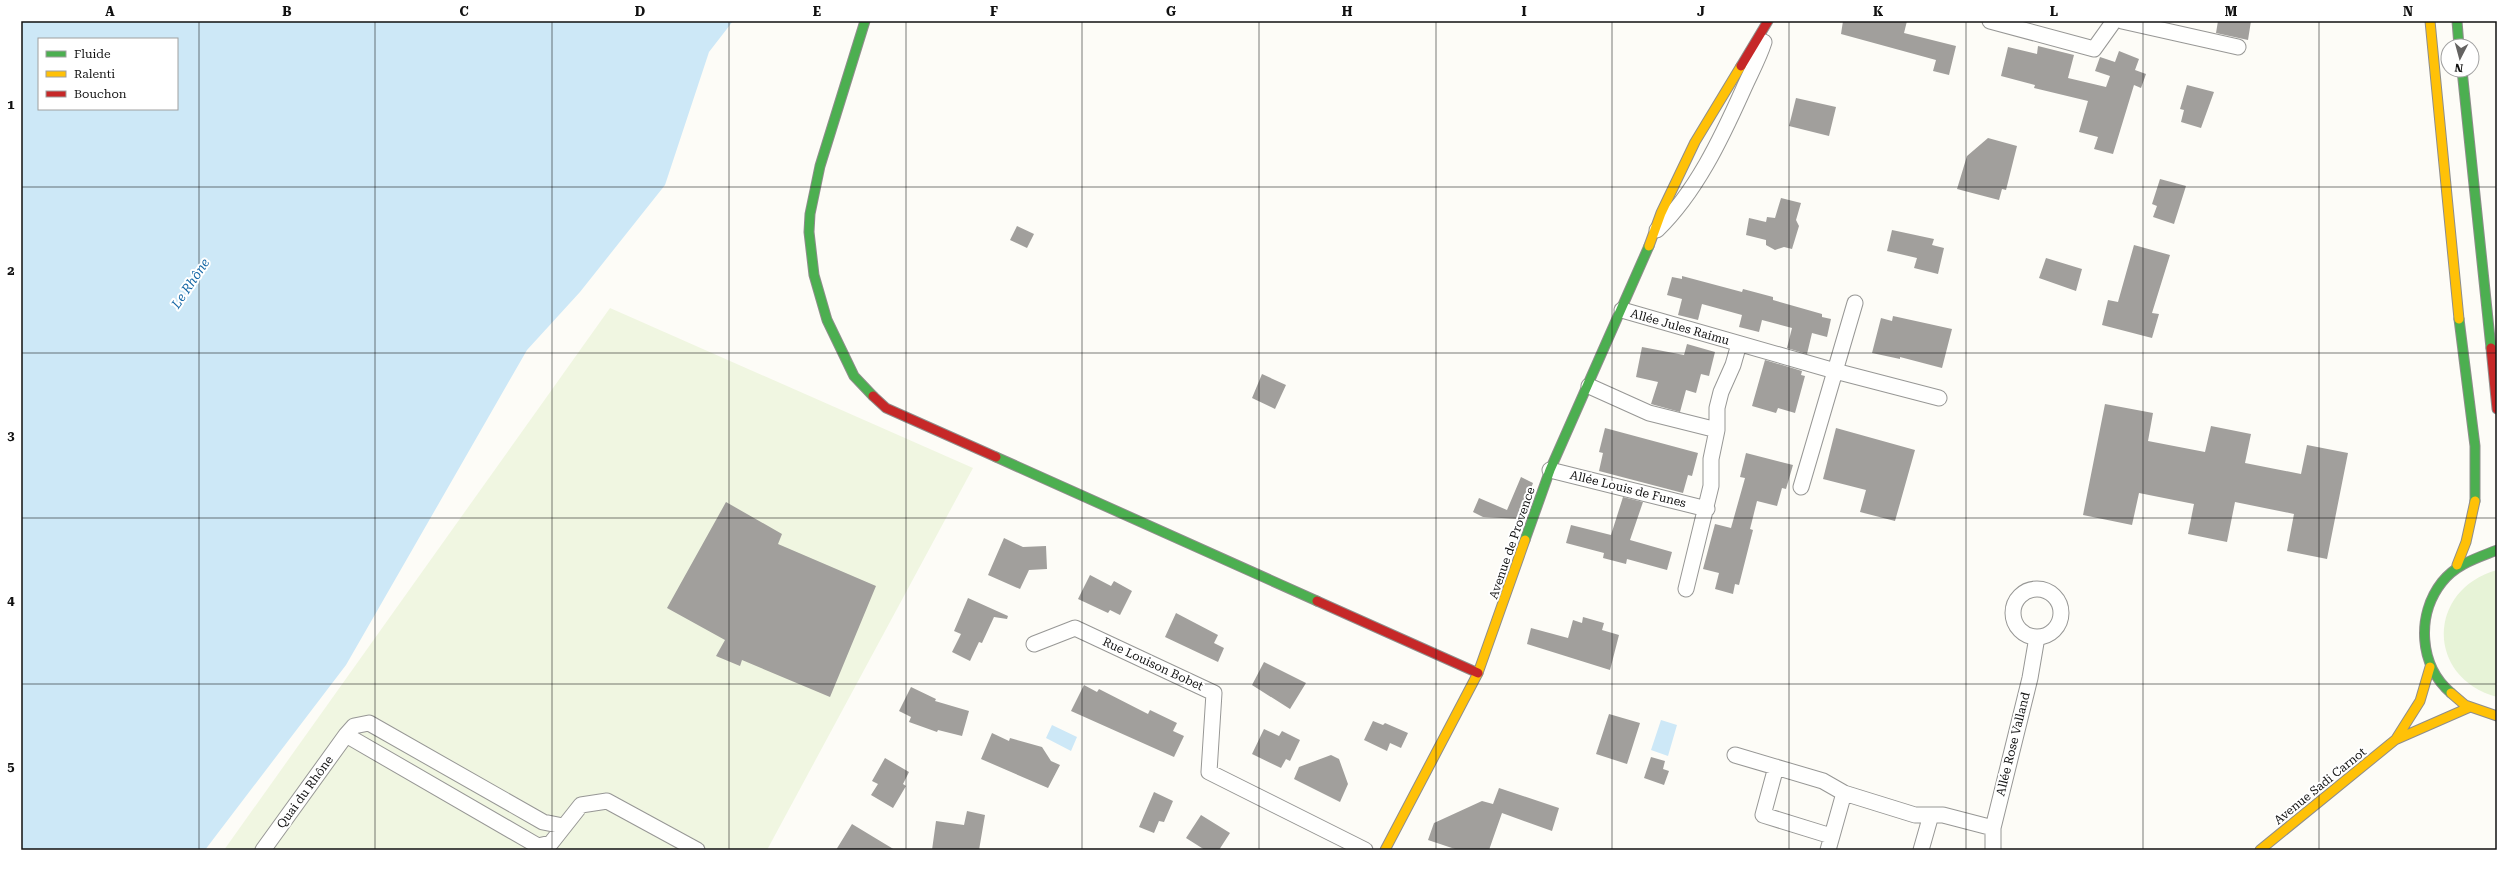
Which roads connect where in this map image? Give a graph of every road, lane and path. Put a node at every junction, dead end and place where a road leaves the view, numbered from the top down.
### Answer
1 (865, 21) edge
2 (1769, 21) edge
3 (1990, 21) edge
4 (2114, 21) edge
5 (2122, 21) edge
6 (2430, 21) edge
7 (2457, 21) edge
8 (2458, 38) edge
9 (2238, 47) dead end
10 (2463, 78) edge
11 (1654, 234) junction
12 (1855, 303) dead end
13 (1622, 310) junction
14 (1739, 344) junction
15 (1835, 371) junction
16 (1589, 386) junction
17 (1939, 398) dead end
18 (2497, 409) edge
19 (1717, 430) junction
20 (1550, 470) junction
21 (1802, 487) dead end
22 (1707, 509) junction
23 (2497, 550) edge
24 (2457, 565) junction
25 (1686, 589) dead end
26 (2037, 637) dead end
27 (1034, 644) dead end
28 (2430, 667) junction
29 (1478, 673) junction
30 (2468, 708) junction
31 (2497, 716) edge
32 (346, 735) junction
33 (2395, 740) junction
34 (1735, 755) dead end
35 (1776, 767) junction
36 (1844, 793) junction
37 (1931, 815) junction
38 (563, 826) junction
39 (1993, 828) junction
40 (1830, 843) edge
41 (263, 850) edge
42 (697, 850) edge
43 (1365, 850) edge
44 (1386, 850) edge
45 (1921, 850) edge
46 (1993, 850) edge
47 (2260, 850) edge

1 - 29 street
2 - 11 street, Avenue de Provence
2 - 11 street
3 - 4 street
5 - 9 street
6 - 24 street
7 - 8 street
10 - 18 street
11 - 13 street, Avenue de Provence
12 - 15 street
13 - 14 street, Allée Jules Raimu
13 - 16 street, Avenue de Provence
14 - 15 street, Allée Jules Raimu
14 - 19 street, Allée Jules Raimu
15 - 17 street, Allée Jules Raimu
15 - 21 street
16 - 19 street
16 - 20 street, Avenue de Provence
19 - 22 street
20 - 22 street, Allée Louis de Funes
20 - 29 street, Avenue de Provence
22 - 25 street
23 - 24 street
24 - 28 street
26 - 39 street, Allée Rose Valland
27 - 43 street, Rue Louison Bobet
28 - 30 street
28 - 33 street, Avenue Sadi Carnot
29 - 44 street, Avenue de Provence
30 - 31 street
30 - 33 street, Avenue Sadi Carnot
32 - 38 street
32 - 38 street
32 - 41 street, Quai du Rhône
33 - 47 street, Avenue Sadi Carnot
34 - 35 street
35 - 36 street
35 - 40 street
36 - 37 street
36 - 40 street
37 - 39 street
37 - 45 street
38 - 42 street
39 - 46 street, Allée Rose Valland

